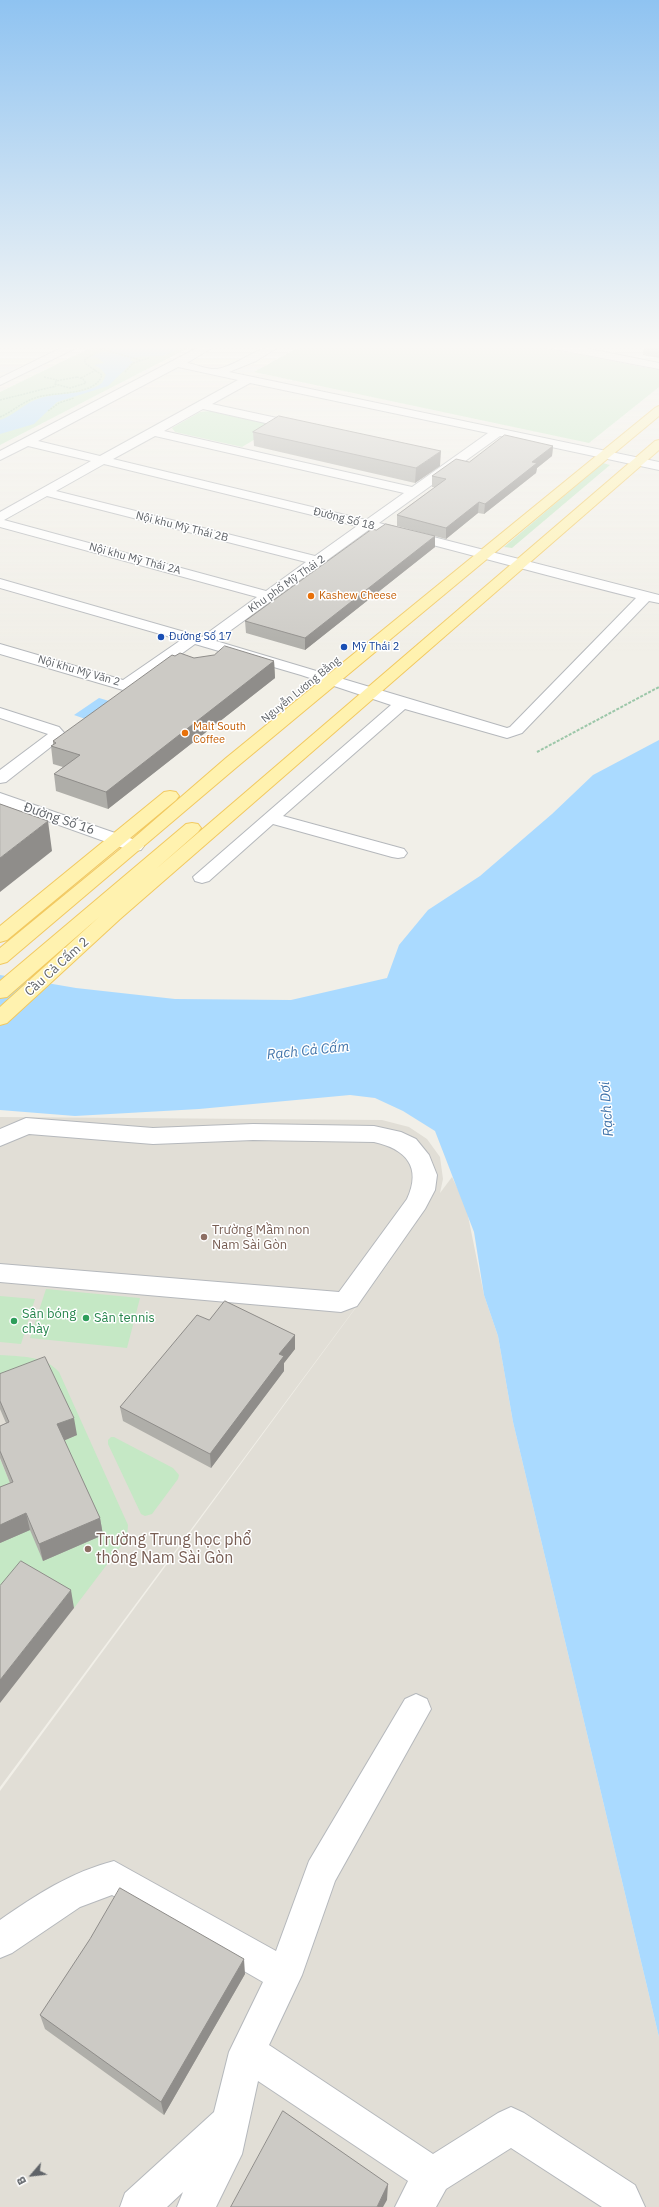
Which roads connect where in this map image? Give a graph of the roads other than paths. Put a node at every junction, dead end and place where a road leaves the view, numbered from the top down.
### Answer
1 (14, 449) edge
2 (57, 449) edge
3 (123, 449) edge
4 (228, 449) edge
5 (474, 449) edge
6 (579, 449) edge
7 (602, 449) edge
8 (604, 449) edge
9 (642, 449) edge
10 (651, 449) edge
11 (598, 453) junction
12 (0, 456) edge
13 (441, 458) edge
14 (103, 460) junction
15 (632, 460) junction
16 (457, 461) junction
17 (659, 466) edge
18 (45, 492) junction
19 (415, 492) junction
20 (0, 517) edge
21 (0, 523) edge
22 (369, 525) junction
23 (479, 552) junction
24 (318, 561) junction
25 (518, 561) junction
26 (594, 574) dead end
27 (0, 583) edge
28 (269, 596) junction
29 (652, 597) edge
30 (198, 640) junction
31 (0, 648) edge
32 (325, 678) junction
33 (364, 690) junction
34 (402, 703) junction
35 (0, 713) edge
36 (0, 778) edge
37 (0, 798) edge
38 (271, 818) junction
39 (118, 840) junction
40 (136, 846) junction
41 (398, 853) dead end
42 (202, 877) dead end
43 (64, 896) junction
44 (104, 912) junction
45 (0, 936) edge
46 (0, 958) edge
47 (0, 992) edge
48 (0, 1018) edge
49 (0, 1125) edge
50 (26, 1126) junction
51 (0, 1138) edge
52 (0, 1273) edge
53 (416, 1709) dead end
54 (0, 1941) edge
55 (285, 1975) junction
56 (247, 2052) junction
57 (231, 2122) junction
58 (433, 2176) junction
59 (139, 2207) edge
60 (196, 2207) edge
61 (414, 2207) edge
62 (626, 2207) edge

1 - 12 street
2 - 14 street, Đường Số 18
3 - 14 street
4 - 19 street
5 - 16 street, Khu phố Mỹ Thái 2
6 - 11 street
7 - 11 main road, Nguyễn Lương Bằng
8 - 11 main road, Nguyễn Lương Bằng
9 - 15 main road
10 - 15 main road
11 - 15 street
11 - 23 main road, Nguyễn Lương Bằng
13 - 16 street
14 - 18 street
14 - 22 street, Đường Số 18
15 - 17 street
15 - 25 main road
16 - 19 street, Khu phố Mỹ Thái 2
18 - 20 street
18 - 24 street, Nội khu Mỹ Thái 2B
19 - 22 street, Khu phố Mỹ Thái 2
21 - 28 street, Nội khu Mỹ Thái 2A
22 - 23 street, Đường Số 18
22 - 24 street, Khu phố Mỹ Thái 2
23 - 25 street, Đường Số 18
23 - 32 main road, Nguyễn Lương Bằng
24 - 28 street, Khu phố Mỹ Thái 2
25 - 26 street
25 - 29 street, Đường Số 18
25 - 33 main road
27 - 30 street
28 - 30 street, Khu phố Mỹ Thái 2
29 - 34 street
30 - 31 street, Nội khu Mỹ Văn 2
30 - 32 street
32 - 33 street
32 - 39 main road, Nguyễn Lương Bằng
32 - 40 main road, Nguyễn Lương Bằng
33 - 34 street
33 - 44 main road
34 - 38 street
35 - 36 street
37 - 39 street, Đường Số 16
38 - 41 street
38 - 42 street
39 - 40 street
39 - 43 main road, Nguyễn Lương Bằng
40 - 43 main road, Nguyễn Lương Bằng
43 - 45 main road
43 - 46 main road
44 - 47 main road, Cầu Cả Cấm 2
44 - 48 main road, Cầu Cả Cấm 2
49 - 50 street
50 - 51 street
50 - 52 street
53 - 55 street
54 - 55 street
55 - 56 street
56 - 57 street
56 - 58 street
57 - 59 street
57 - 60 street
58 - 61 street
58 - 62 street

